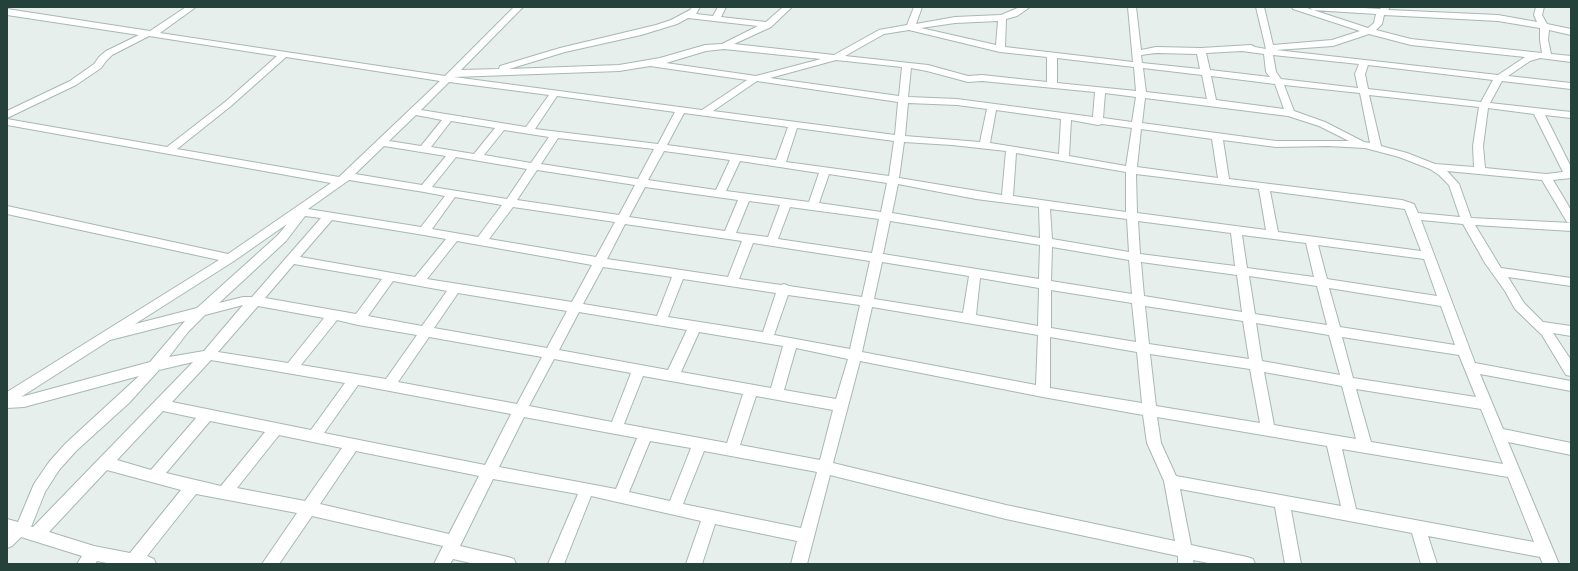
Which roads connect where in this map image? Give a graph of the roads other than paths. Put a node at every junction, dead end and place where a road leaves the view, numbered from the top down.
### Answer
1 (192, 7) edge
2 (519, 7) edge
3 (696, 7) edge
4 (722, 7) edge
5 (788, 7) edge
6 (918, 7) edge
7 (1026, 7) edge
8 (1132, 7) edge
9 (1260, 7) edge
10 (1296, 7) edge
11 (1314, 7) edge
12 (1540, 7) edge
13 (1384, 9) edge
14 (7, 12) edge
15 (686, 15) junction
16 (1002, 18) junction
17 (715, 19) junction
18 (768, 25) junction
19 (1543, 26) junction
20 (910, 28) junction
21 (1369, 31) junction
22 (1571, 32) edge
23 (150, 34) junction
24 (724, 46) junction
25 (1000, 49) junction
26 (1268, 49) junction
27 (1201, 51) junction
28 (1137, 53) junction
29 (284, 54) junction
30 (1052, 55) junction
31 (1541, 56) junction
32 (835, 58) junction
33 (1571, 59) edge
34 (1364, 62) junction
35 (650, 63) junction
36 (907, 65) junction
37 (1138, 65) junction
38 (494, 72) junction
39 (1206, 74) junction
40 (450, 76) junction
41 (1499, 78) junction
42 (754, 79) junction
43 (1279, 83) junction
44 (1052, 85) junction
45 (1571, 86) edge
46 (1100, 90) junction
47 (1362, 91) junction
48 (555, 92) junction
49 (1141, 94) junction
50 (904, 100) junction
51 (1212, 102) junction
52 (1484, 104) junction
53 (992, 107) junction
54 (681, 109) junction
55 (1538, 111) junction
56 (414, 112) junction
57 (704, 112) junction
58 (1290, 113) junction
59 (7, 115) edge
60 (1571, 115) edge
61 (1066, 117) junction
62 (448, 119) junction
63 (7, 122) edge
64 (1098, 122) junction
65 (794, 124) junction
66 (500, 127) junction
67 (1137, 127) junction
68 (529, 130) junction
69 (555, 135) junction
70 (1217, 137) junction
71 (899, 139) junction
72 (382, 143) junction
73 (984, 146) junction
74 (1370, 146) junction
75 (661, 147) junction
76 (424, 150) junction
77 (1011, 150) junction
78 (168, 151) junction
79 (453, 154) junction
80 (478, 157) junction
81 (737, 158) junction
82 (1064, 158) junction
83 (780, 164) junction
84 (534, 166) junction
85 (1434, 167) junction
86 (1131, 170) junction
87 (825, 171) junction
88 (1480, 171) junction
89 (1570, 175) edge
90 (1546, 177) junction
91 (344, 178) junction
92 (893, 180) junction
93 (1224, 182) junction
94 (642, 183) junction
95 (1264, 187) junction
96 (424, 189) junction
97 (720, 193) junction
98 (452, 194) junction
99 (745, 197) junction
100 (1007, 199) junction
101 (510, 203) junction
102 (786, 203) junction
103 (1044, 203) junction
104 (813, 206) junction
105 (7, 210) edge
106 (301, 211) junction
107 (330, 215) junction
108 (885, 216) junction
109 (1132, 216) junction
110 (1413, 216) junction
111 (1571, 219) edge
112 (622, 220) junction
113 (1467, 221) junction
114 (1571, 227) edge
115 (424, 231) junction
116 (1236, 231) junction
117 (728, 234) junction
118 (454, 236) junction
119 (1273, 236) junction
120 (749, 238) junction
121 (481, 241) junction
122 (772, 241) junction
123 (1311, 241) junction
124 (1046, 242) junction
125 (1428, 256) junction
126 (877, 257) junction
127 (1135, 257) junction
128 (230, 258) junction
129 (291, 259) junction
130 (600, 262) junction
131 (1241, 271) junction
132 (1499, 272) junction
133 (975, 273) junction
134 (679, 274) junction
135 (392, 276) junction
136 (419, 280) junction
137 (732, 281) junction
138 (1321, 282) junction
139 (1571, 282) edge
140 (1045, 284) junction
141 (455, 288) junction
142 (784, 288) junction
143 (1138, 300) junction
144 (256, 301) junction
145 (867, 302) junction
146 (1446, 302) junction
147 (577, 306) junction
148 (201, 312) junction
149 (333, 316) junction
150 (1249, 317) junction
151 (968, 318) junction
152 (358, 320) junction
153 (661, 320) junction
154 (695, 326) junction
155 (1541, 326) junction
156 (1335, 330) junction
157 (1043, 331) junction
158 (1571, 331) edge
159 (426, 332) junction
160 (108, 336) junction
161 (767, 338) junction
162 (791, 342) junction
163 (1143, 348) junction
164 (1464, 350) junction
165 (208, 354) junction
166 (551, 354) junction
167 (855, 356) junction
168 (1256, 365) junction
169 (156, 366) junction
170 (292, 367) junction
171 (1470, 367) junction
172 (639, 370) junction
173 (1571, 371) edge
174 (673, 374) junction
175 (355, 379) junction
176 (1348, 382) junction
177 (389, 385) junction
178 (1571, 386) edge
179 (751, 389) junction
180 (1042, 392) junction
181 (776, 393) junction
182 (7, 399) edge
183 (7, 403) edge
184 (1485, 404) junction
185 (159, 405) junction
186 (842, 406) junction
187 (521, 409) junction
188 (1149, 409) junction
189 (207, 415) junction
190 (276, 428) junction
191 (616, 428) junction
192 (1268, 430) junction
193 (646, 434) junction
194 (1498, 434) junction
195 (314, 436) junction
196 (1333, 441) junction
197 (353, 444) junction
198 (700, 444) junction
199 (1365, 447) junction
200 (1571, 449) edge
201 (732, 450) junction
202 (104, 463) junction
203 (825, 467) junction
204 (490, 472) junction
205 (1514, 472) junction
206 (154, 477) junction
207 (1172, 481) junction
208 (193, 487) junction
209 (587, 489) junction
210 (224, 493) junction
211 (620, 496) junction
212 (1282, 503) junction
213 (308, 508) junction
214 (674, 509) junction
215 (1350, 514) junction
216 (710, 517) junction
217 (1418, 527) junction
218 (21, 530) edge
219 (806, 536) junction
220 (7, 541) edge
221 (448, 552) edge
222 (1548, 557) edge
223 (90, 558) edge
224 (1185, 558) edge
225 (141, 562) edge
226 (270, 564) edge
227 (508, 564) edge
228 (556, 564) edge
229 (694, 564) edge
230 (799, 564) edge
231 (1247, 564) edge
232 (1292, 564) edge
233 (1429, 564) edge

1 - 23 street
2 - 40 street
3 - 15 street
4 - 17 street
5 - 18 street
6 - 20 street
7 - 16 street
8 - 28 street
9 - 26 street
10 - 21 street
11 - 13 street
12 - 19 street
13 - 19 street
13 - 21 street
14 - 23 street
15 - 17 street
15 - 38 street
16 - 20 street
16 - 25 street
17 - 18 street
18 - 24 street
19 - 22 street
19 - 31 street
20 - 25 street
20 - 32 street
21 - 26 street
21 - 31 street
23 - 29 street
23 - 59 street
24 - 32 street
24 - 35 street
25 - 30 street
26 - 27 street
26 - 34 street
26 - 43 street
27 - 28 street
27 - 39 street
28 - 37 street
29 - 40 street
29 - 78 street
30 - 37 street
30 - 44 street
31 - 33 street
31 - 41 street
32 - 36 street
32 - 42 street
34 - 41 street
34 - 47 street
35 - 38 street
35 - 42 street
36 - 44 street
36 - 50 street
37 - 39 street
37 - 49 street
38 - 40 street
39 - 43 street
39 - 51 street
40 - 48 street
40 - 56 street
41 - 45 street
41 - 52 street
42 - 50 street
42 - 57 street
43 - 47 street
43 - 58 street
44 - 46 street
46 - 49 street
46 - 64 street
47 - 52 street
47 - 74 street
48 - 54 street
48 - 68 street
49 - 51 street
49 - 67 street
50 - 53 street
50 - 71 street
51 - 58 street
52 - 55 street
52 - 88 street
53 - 61 street
53 - 73 street
54 - 57 street
54 - 75 street
55 - 60 street
55 - 89 street
56 - 62 street
56 - 72 street
57 - 65 street
58 - 74 street
61 - 64 street
61 - 82 street
62 - 66 street
62 - 76 street
63 - 78 street
64 - 67 street
65 - 71 street
65 - 83 street
66 - 68 street
66 - 80 street
67 - 70 street
67 - 86 street
68 - 69 street
69 - 75 street
69 - 84 street
70 - 74 street
70 - 93 street
71 - 73 street
71 - 92 street
72 - 76 street
72 - 91 street
73 - 77 street
74 - 85 street
75 - 81 street
75 - 94 street
76 - 79 street
77 - 82 street
77 - 100 street
78 - 91 street
79 - 80 street
79 - 96 street
80 - 84 street
81 - 83 street
81 - 97 street
82 - 86 street
83 - 87 street
84 - 94 street
84 - 101 street
85 - 88 street
85 - 113 street
86 - 93 street
86 - 109 street
87 - 92 street
87 - 104 street
88 - 90 street
89 - 90 street
90 - 111 street
91 - 96 street
91 - 106 street
92 - 100 street
92 - 108 street
93 - 95 street
94 - 97 street
94 - 112 street
95 - 110 street
95 - 119 street
96 - 98 street
97 - 99 street
98 - 101 street
98 - 115 street
99 - 102 street
99 - 117 street
100 - 103 street
101 - 112 street
101 - 121 street
102 - 104 street
102 - 122 street
103 - 109 street
103 - 124 street
104 - 108 street
105 - 128 street
106 - 107 street
106 - 128 street
106 - 148 street
107 - 115 street
107 - 129 street
108 - 124 street
108 - 126 street
109 - 116 street
109 - 127 street
110 - 113 street
110 - 125 street
112 - 117 street
112 - 130 street
113 - 114 street
113 - 132 street
115 - 118 street
116 - 119 street
116 - 131 street
117 - 120 street
118 - 121 street
118 - 136 street
119 - 123 street
120 - 122 street
120 - 137 street
121 - 130 street
122 - 126 street
123 - 125 street
123 - 138 street
124 - 127 street
124 - 140 street
125 - 146 street
126 - 133 street
126 - 145 street
127 - 131 street
127 - 143 street
128 - 160 street
129 - 135 street
129 - 144 street
130 - 134 street
130 - 147 street
131 - 138 street
131 - 150 street
132 - 139 street
132 - 155 street
133 - 140 street
133 - 151 street
134 - 137 street
134 - 153 street
135 - 136 street
135 - 152 street
136 - 141 street
137 - 142 street
138 - 146 street
138 - 156 street
140 - 143 street
140 - 157 street
141 - 147 street
141 - 159 street
142 - 145 street
142 - 161 street
143 - 150 street
143 - 163 street
144 - 148 street
144 - 149 street
144 - 165 street
145 - 151 street
145 - 167 street
146 - 164 street
147 - 153 street
147 - 166 street
148 - 160 street
148 - 169 street
149 - 152 street
149 - 170 street
150 - 156 street
150 - 168 street
151 - 157 street
152 - 159 street
153 - 154 street
154 - 161 street
154 - 174 street
155 - 158 street
155 - 173 street
156 - 164 street
156 - 176 street
157 - 163 street
157 - 180 street
159 - 166 street
159 - 177 street
160 - 182 street
161 - 162 street
162 - 167 street
162 - 181 street
163 - 168 street
163 - 188 street
164 - 171 street
165 - 169 street
165 - 170 street
165 - 185 street
166 - 172 street
166 - 187 street
167 - 180 street
167 - 186 street
168 - 176 street
168 - 192 street
169 - 183 street
169 - 218 street
170 - 175 street
171 - 178 street
171 - 184 street
172 - 174 street
172 - 191 street
174 - 179 street
175 - 177 street
175 - 195 street
176 - 184 street
176 - 199 street
177 - 187 street
179 - 181 street
179 - 201 street
180 - 188 street
181 - 186 street
184 - 194 street
185 - 189 street
185 - 202 street
186 - 203 street
187 - 191 street
187 - 204 street
188 - 192 street
188 - 207 street
189 - 190 street
189 - 206 street
190 - 195 street
190 - 210 street
191 - 193 street
192 - 196 street
193 - 198 street
193 - 211 street
194 - 200 street
194 - 205 street
195 - 197 street
196 - 199 street
196 - 215 street
197 - 204 street
197 - 213 street
198 - 201 street
198 - 214 street
199 - 205 street
201 - 203 street
202 - 206 street
202 - 218 street
203 - 219 street
203 - 224 street
204 - 209 street
204 - 221 street
205 - 222 street
206 - 208 street
207 - 212 street
207 - 224 street
208 - 210 street
208 - 225 street
209 - 211 street
209 - 228 street
210 - 213 street
211 - 214 street
212 - 215 street
212 - 232 street
213 - 221 street
213 - 226 street
214 - 216 street
215 - 217 street
216 - 219 street
216 - 229 street
217 - 222 street
217 - 233 street
218 - 220 street
218 - 223 street
219 - 230 street
221 - 227 street
223 - 225 street
224 - 231 street

